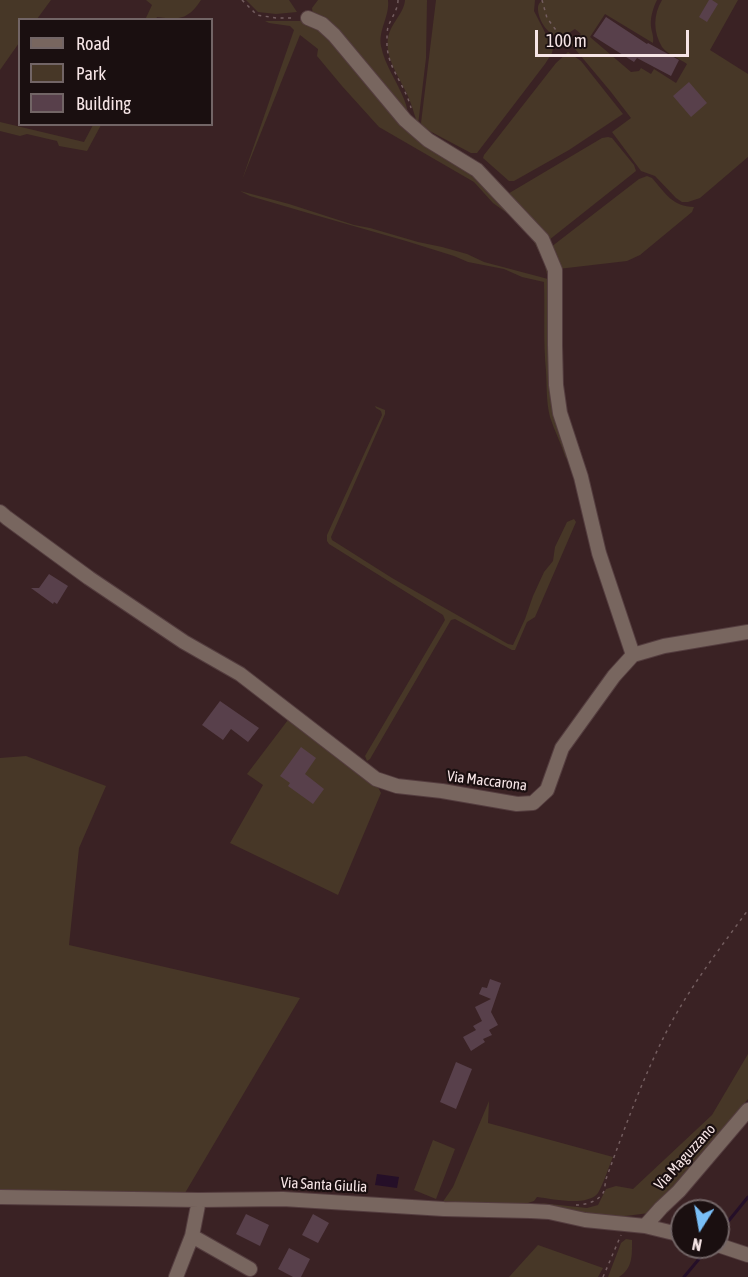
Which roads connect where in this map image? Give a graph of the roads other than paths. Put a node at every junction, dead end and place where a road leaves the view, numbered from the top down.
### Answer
1 (308, 18) road end
2 (0, 512) edge
3 (748, 632) edge
4 (633, 655) junction
5 (748, 1110) edge
6 (0, 1197) edge
7 (199, 1200) junction
8 (645, 1226) junction
9 (670, 1232) edge
10 (192, 1236) junction
11 (730, 1249) edge
12 (748, 1255) edge
13 (250, 1269) dead end
14 (176, 1277) edge

1 - 4 street
2 - 4 street, Via Maccarona
3 - 4 street
5 - 8 street, Via Maguzzano
6 - 7 street, Via Santa Giulia
7 - 8 street, Via Santa Giulia
7 - 10 street
8 - 9 street, Via Santa Giulia
10 - 13 street
10 - 14 street
11 - 12 street

